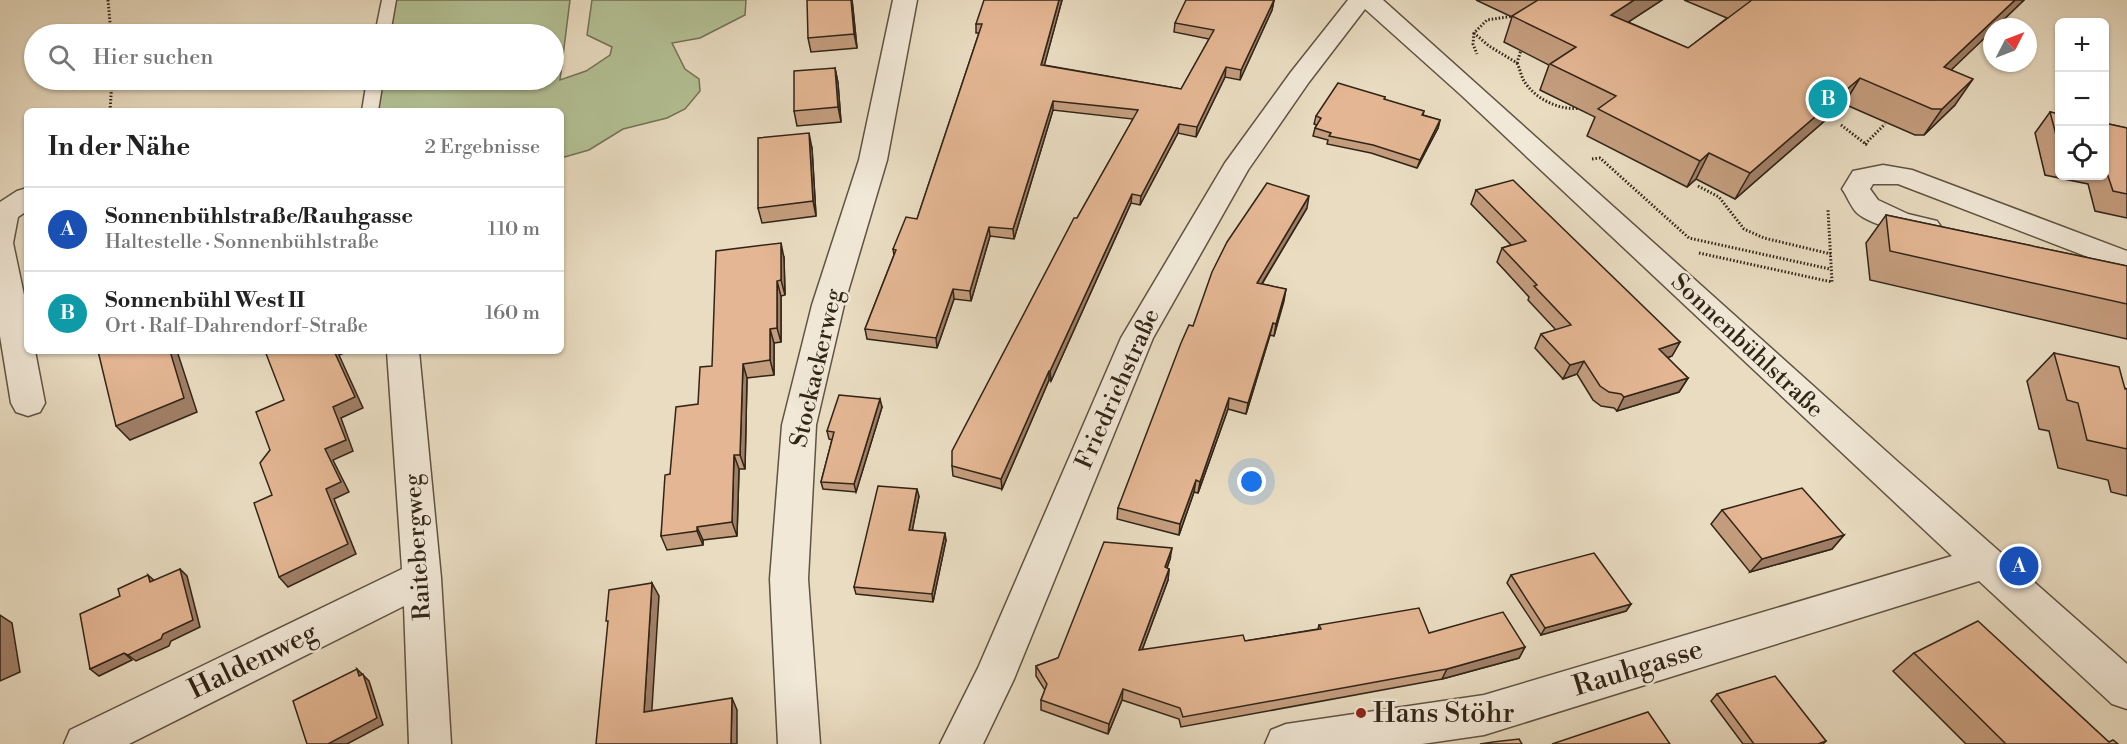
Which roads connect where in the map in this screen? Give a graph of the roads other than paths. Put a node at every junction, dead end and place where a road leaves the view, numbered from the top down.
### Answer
1 (388, 0) edge
2 (905, 0) edge
3 (1360, 0) edge
4 (1369, 0) edge
5 (384, 24) edge
6 (373, 90) edge
7 (370, 108) edge
8 (24, 199) edge
9 (1956, 235) edge
10 (0, 240) edge
11 (0, 246) edge
12 (2024, 251) edge
13 (2127, 262) edge
14 (2127, 276) edge
15 (403, 354) edge
16 (28, 404) dead end
17 (1984, 563) junction
18 (422, 578) junction
19 (2127, 690) edge
20 (85, 744) edge
21 (430, 744) edge
22 (799, 744) edge
23 (961, 744) edge
24 (1286, 744) edge

1 - 5 lane
2 - 22 street, Stockackerweg
3 - 23 street, Friedrichstraße
4 - 17 street, Sonnenbühlstraße
6 - 7 lane
8 - 10 street
9 - 13 street
11 - 16 street
12 - 14 street
15 - 18 street, Raitebergweg
17 - 19 street, Sonnenbühlstraße
17 - 24 street, Rauhgasse
18 - 20 street, Haldenweg
18 - 21 street, Raitebergweg

